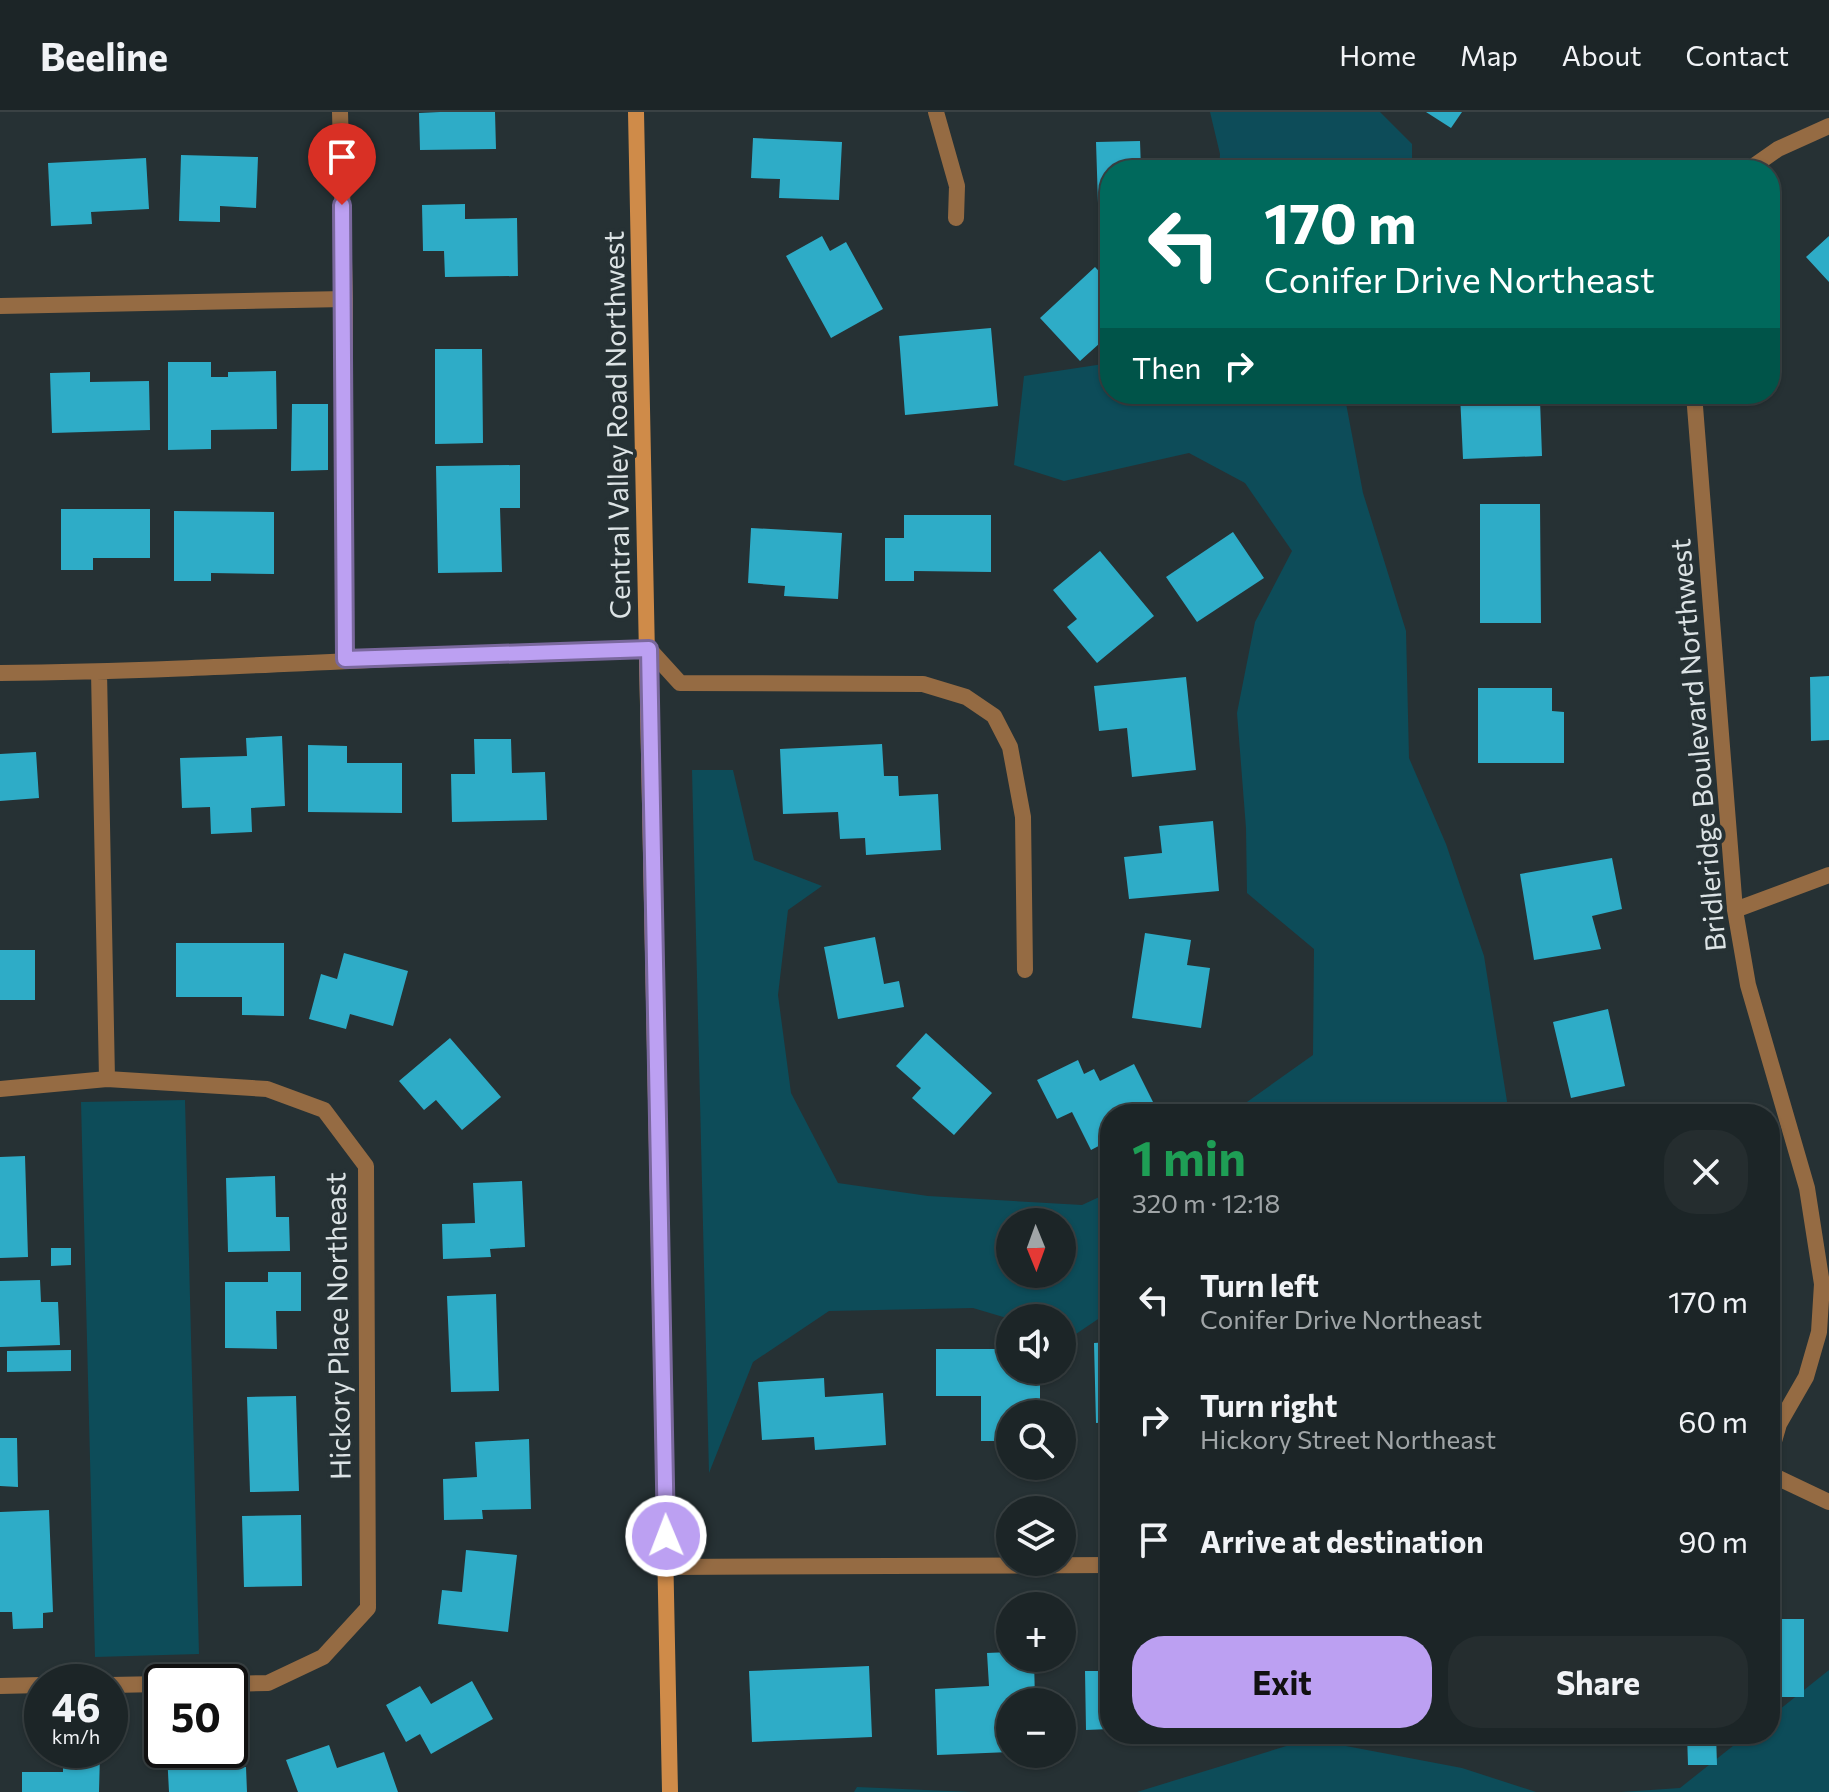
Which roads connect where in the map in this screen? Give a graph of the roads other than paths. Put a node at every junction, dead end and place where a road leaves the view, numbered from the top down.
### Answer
1 (340, 112) edge
2 (636, 112) edge
3 (936, 112) edge
4 (1829, 126) edge
5 (1762, 160) edge
6 (956, 218) dead end
7 (345, 299) junction
8 (0, 306) edge
9 (1695, 404) edge
10 (649, 649) junction
11 (345, 659) junction
12 (99, 672) junction
13 (0, 673) edge
14 (1829, 875) edge
15 (1735, 910) junction
16 (1025, 970) dead end
17 (107, 1079) junction
18 (0, 1089) edge
19 (1780, 1422) edge
20 (1780, 1479) edge
21 (1829, 1502) edge
22 (1100, 1565) edge
23 (667, 1567) junction
24 (248, 1684) edge
25 (24, 1685) edge
26 (0, 1686) edge
27 (670, 1792) edge

1 - 7 street
2 - 10 main road, Central Valley Road Northwest
3 - 6 street
4 - 5 street
7 - 8 street
7 - 11 street
9 - 15 street, Bridleridge Boulevard Northwest
10 - 11 street
10 - 16 street
10 - 23 main road, Central Valley Road Northwest
11 - 12 street
12 - 13 street
12 - 17 street
14 - 15 street
15 - 19 street, Bridleridge Boulevard Northwest
17 - 18 street, Hickory Place Northeast
17 - 24 street, Hickory Place Northeast
20 - 21 street
22 - 23 street
23 - 27 main road, Central Valley Road Northwest
25 - 26 street

